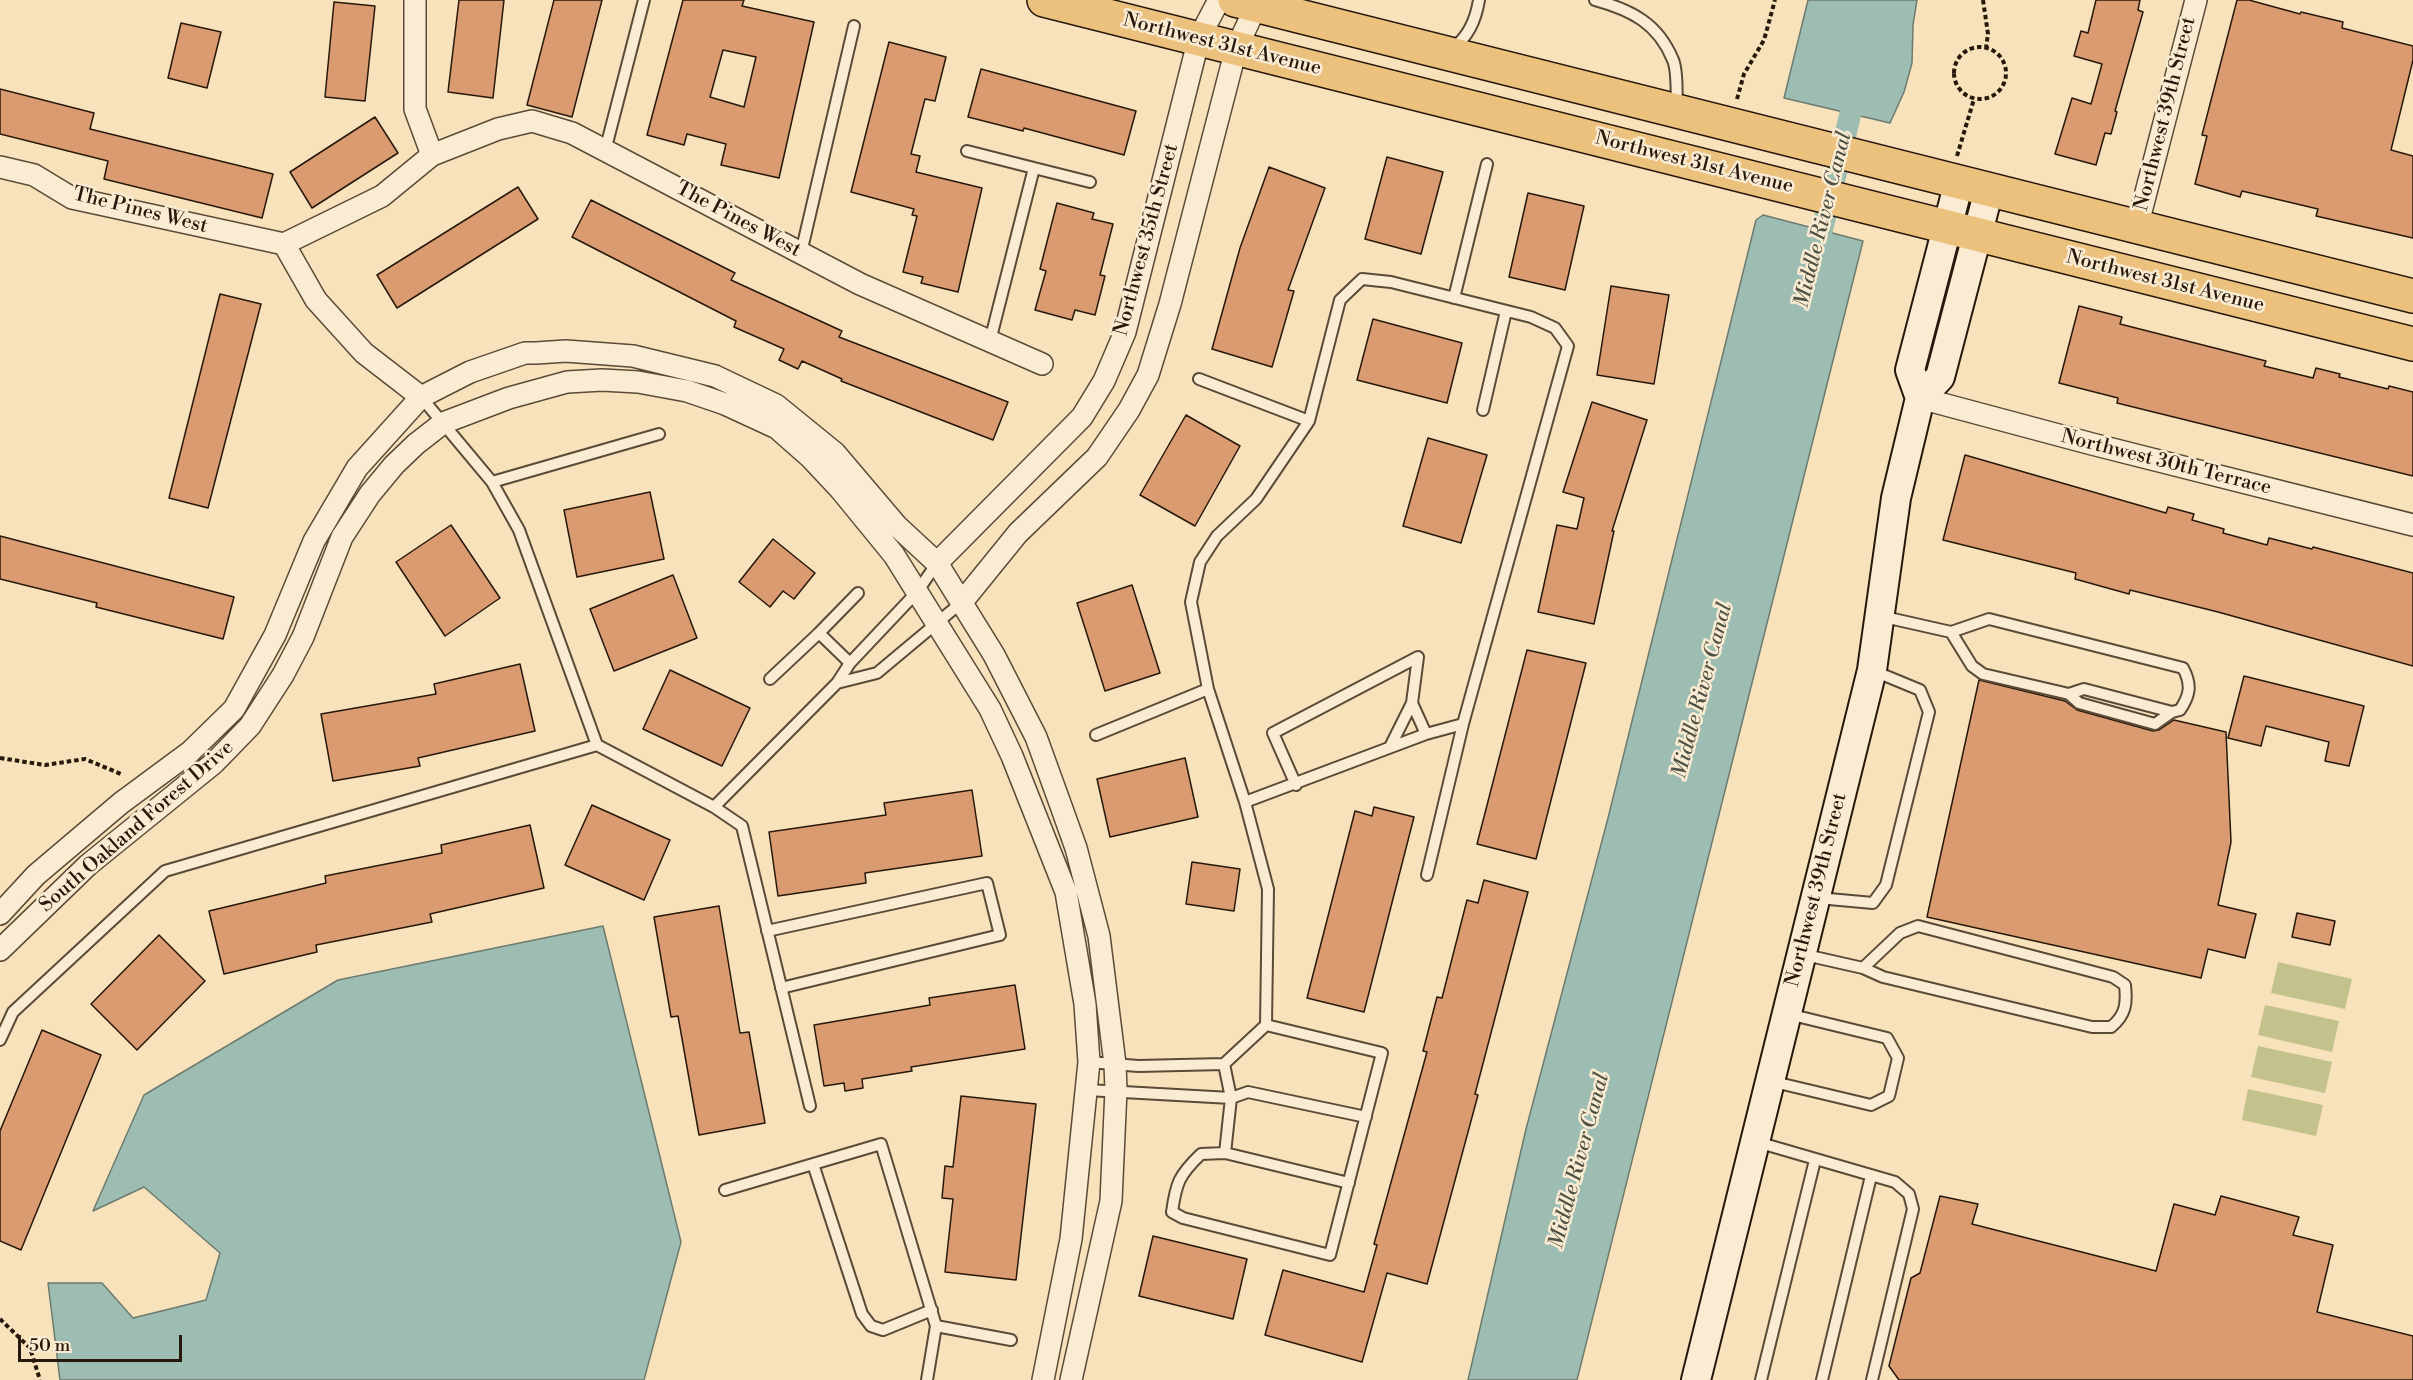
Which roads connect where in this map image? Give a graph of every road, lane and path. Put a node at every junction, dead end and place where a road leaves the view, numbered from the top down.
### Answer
1 (416, 0) edge
2 (644, 0) edge
3 (1044, 0) edge
4 (1219, 0) edge
5 (1479, 0) edge
6 (1595, 0) edge
7 (1775, 0) edge
8 (1983, 0) edge
9 (2196, 0) edge
10 (1250, 2) edge
11 (854, 26) dead end
12 (1199, 38) junction
13 (1986, 48) junction
14 (1236, 49) junction
15 (1446, 54) junction
16 (1974, 99) junction
17 (1678, 112) junction
18 (1731, 125) junction
19 (605, 151) junction
20 (967, 151) dead end
21 (432, 155) junction
22 (1487, 164) dead end
23 (0, 167) edge
24 (1034, 168) junction
25 (1090, 182) dead end
26 (1966, 184) junction
27 (2137, 227) junction
28 (1962, 231) junction
29 (284, 244) junction
30 (801, 253) junction
31 (2413, 296) edge
32 (1454, 298) junction
33 (1506, 311) junction
34 (990, 341) junction
35 (2413, 344) edge
36 (1042, 364) dead end
37 (1199, 379) dead end
38 (421, 397) junction
39 (1920, 398) junction
40 (1483, 410) dead end
41 (1309, 421) junction
42 (443, 423) junction
43 (659, 435) dead end
44 (492, 482) junction
45 (2413, 525) edge
46 (937, 563) junction
47 (917, 592) junction
48 (858, 593) dead end
49 (962, 602) junction
50 (1880, 616) junction
51 (937, 624) junction
52 (1951, 632) junction
53 (819, 633) junction
54 (850, 663) junction
55 (1872, 670) junction
56 (770, 679) dead end
57 (837, 683) junction
58 (1208, 689) junction
59 (2069, 694) junction
60 (1412, 703) junction
61 (2172, 712) junction
62 (1463, 724) junction
63 (1426, 734) junction
64 (1096, 735) dead end
65 (597, 745) junction
66 (1390, 747) junction
67 (0, 758) edge
68 (121, 774) dead end
69 (1296, 785) junction
70 (1245, 802) junction
71 (714, 807) junction
72 (1427, 875) dead end
73 (1815, 898) junction
74 (0, 914) edge
75 (767, 931) junction
76 (0, 950) edge
77 (1801, 954) junction
78 (1863, 968) junction
79 (781, 988) junction
80 (1786, 1014) junction
81 (1266, 1026) junction
82 (0, 1040) edge
83 (1089, 1062) junction
84 (1115, 1064) junction
85 (1224, 1064) junction
86 (1770, 1081) junction
87 (1087, 1090) junction
88 (1116, 1090) junction
89 (1231, 1098) junction
90 (810, 1106) dead end
91 (1366, 1117) junction
92 (1754, 1141) junction
93 (1225, 1153) junction
94 (1815, 1160) junction
95 (813, 1164) junction
96 (1871, 1176) junction
97 (1349, 1183) junction
98 (725, 1190) dead end
99 (932, 1310) junction
100 (0, 1319) edge
101 (936, 1326) junction
102 (1011, 1340) dead end
103 (40, 1380) edge
104 (927, 1380) edge
105 (1043, 1380) edge
106 (1071, 1380) edge
107 (1696, 1380) edge
108 (1761, 1380) edge
109 (1822, 1380) edge
110 (1872, 1380) edge

1 - 21 street
2 - 19 lane
3 - 12 main road, Northwest 31st Avenue
4 - 12 street, Northwest 35th Street
5 - 15 lane
6 - 17 lane
7 - 18 path
8 - 13 path
9 - 27 street, Northwest 39th Street
10 - 14 street
10 - 15 main road
11 - 30 lane
12 - 14 main road, Northwest 31st Avenue
12 - 46 street, Northwest 35th Street
13 - 16 path
13 - 16 path
14 - 28 main road, Northwest 31st Avenue
14 - 49 street
15 - 17 main road
16 - 26 path
17 - 18 main road
18 - 26 main road
19 - 21 street, The Pines West
19 - 30 street, The Pines West
20 - 24 lane
21 - 29 street, The Pines West
22 - 32 lane
23 - 29 street, The Pines West
24 - 25 lane
24 - 34 lane
26 - 27 main road
26 - 28 street
27 - 31 main road
28 - 35 main road, Northwest 31st Avenue
28 - 39 street
29 - 38 street
30 - 34 street, The Pines West
32 - 33 lane
32 - 41 lane
33 - 40 lane
33 - 62 lane
34 - 36 street, The Pines West
37 - 41 lane
38 - 42 lane
38 - 46 street, South Oakland Forest Drive
38 - 74 street, South Oakland Forest Drive
39 - 45 street, Northwest 30th Terrace
39 - 50 street, Northwest 39th Street
41 - 58 lane
42 - 44 lane
42 - 47 street, South Oakland Forest Drive
42 - 76 street, South Oakland Forest Drive
43 - 44 lane
44 - 65 lane
46 - 47 lane
46 - 49 street, South Oakland Forest Drive
47 - 51 street, South Oakland Forest Drive
47 - 54 lane
48 - 53 lane
49 - 51 lane
49 - 84 street, South Oakland Forest Drive
50 - 52 lane
50 - 55 street, Northwest 39th Street
51 - 57 lane
51 - 83 street, South Oakland Forest Drive
52 - 59 lane
52 - 61 lane
53 - 54 lane
53 - 56 lane
54 - 57 lane
55 - 73 street, Northwest 39th Street
55 - 73 lane
57 - 71 lane
58 - 64 lane
58 - 70 lane
59 - 61 lane
59 - 61 lane
60 - 63 lane
60 - 66 lane
60 - 69 lane
62 - 63 lane
62 - 72 lane
63 - 66 lane
65 - 71 lane
65 - 82 lane
66 - 69 lane
67 - 68 path
69 - 70 lane
70 - 81 lane
71 - 75 lane
73 - 77 street, Northwest 39th Street
75 - 79 lane
75 - 79 lane
77 - 78 lane
77 - 80 street, Northwest 39th Street
78 - 78 lane
79 - 90 lane
80 - 86 street, Northwest 39th Street
80 - 86 lane
81 - 85 lane
81 - 91 lane
83 - 84 lane
83 - 87 street, South Oakland Forest Drive
84 - 85 lane
84 - 88 street, South Oakland Forest Drive
85 - 89 lane
86 - 92 street, Northwest 39th Street
87 - 88 lane
87 - 105 street, South Oakland Forest Drive
88 - 89 lane
88 - 106 street, South Oakland Forest Drive
89 - 91 lane
89 - 93 lane
91 - 97 lane
92 - 94 lane
92 - 107 street, Northwest 39th Street
93 - 97 lane
93 - 97 lane
94 - 96 lane
94 - 108 lane
95 - 98 lane
95 - 99 lane
95 - 99 lane
96 - 109 lane
96 - 110 lane
99 - 101 lane
100 - 103 path
101 - 102 lane
101 - 104 lane

